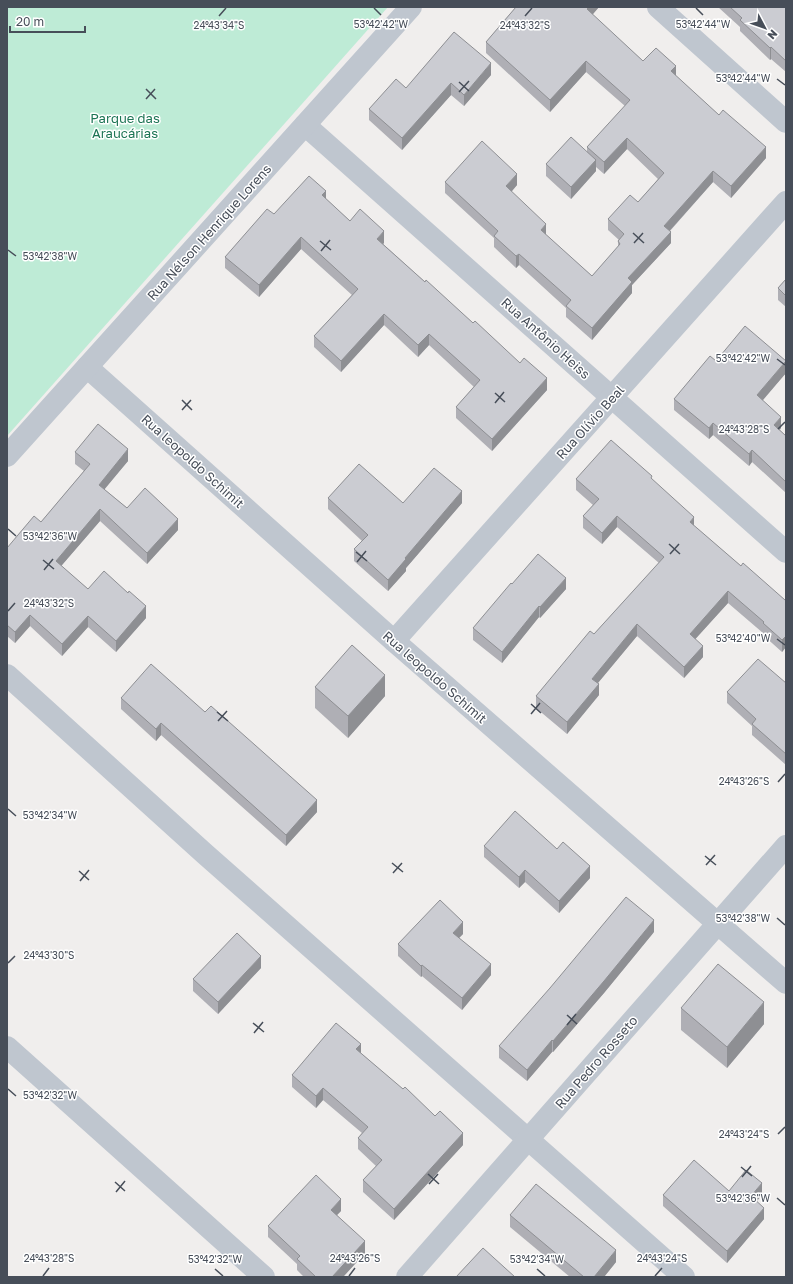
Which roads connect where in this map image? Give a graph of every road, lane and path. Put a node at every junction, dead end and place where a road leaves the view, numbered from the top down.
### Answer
1 (412, 7) edge
2 (658, 7) edge
3 (786, 122) edge
4 (305, 125) junction
5 (786, 202) edge
6 (87, 367) junction
7 (612, 397) junction
8 (7, 456) edge
9 (786, 552) edge
10 (394, 641) junction
11 (7, 675) edge
12 (786, 846) edge
13 (718, 924) junction
14 (786, 983) edge
15 (7, 1047) edge
16 (528, 1139) junction
17 (264, 1277) edge
18 (407, 1277) edge
19 (684, 1277) edge

1 - 4 street, Rua Nélson Henrique Lorens
2 - 3 street
4 - 6 street, Rua Nélson Henrique Lorens
4 - 7 street, Rua Antônio Heiss
5 - 7 street, Rua Olívio Beal
6 - 8 street, Rua Nélson Henrique Lorens
6 - 10 street, Rua leopoldo Schimit
7 - 9 street, Rua Antônio Heiss
7 - 10 street, Rua Olívio Beal
10 - 13 street, Rua leopoldo Schimit
11 - 16 street
12 - 13 street, Rua Pedro Rosseto
13 - 14 street, Rua leopoldo Schimit
13 - 16 street, Rua Pedro Rosseto
15 - 17 street
16 - 18 street, Rua Pedro Rosseto
16 - 19 street

